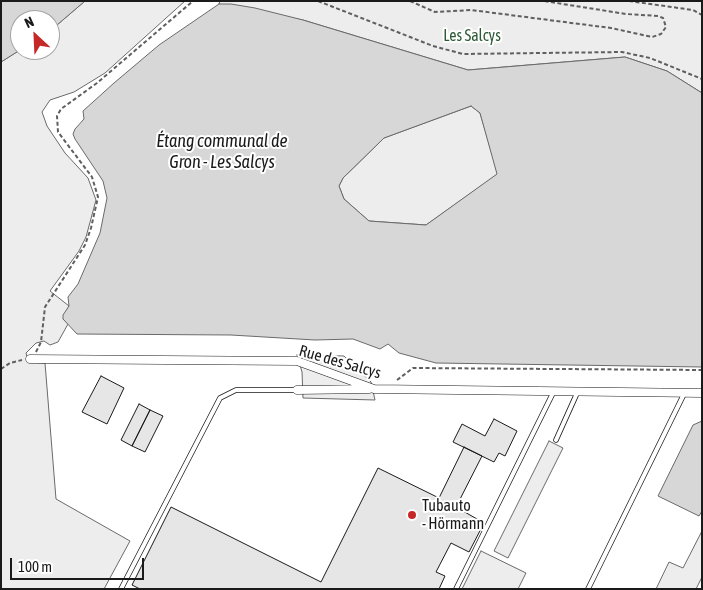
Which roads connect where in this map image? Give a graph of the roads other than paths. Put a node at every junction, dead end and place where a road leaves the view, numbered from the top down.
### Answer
1 (30, 359) road end
2 (374, 389) junction
3 (297, 390) joint
4 (554, 391) junction
5 (578, 391) junction
6 (684, 392) junction
7 (702, 393) edge
8 (556, 440) dead end
9 (121, 589) edge
10 (456, 589) edge
11 (588, 589) edge

1 - 2 street, Rue des Salcys
2 - 3 street
2 - 4 street, Rue des Salcys
3 - 9 lane
4 - 5 street, Rue des Salcys
4 - 10 lane
5 - 6 street, Rue des Salcys
5 - 8 lane
6 - 7 street, Rue des Salcys
6 - 11 lane

